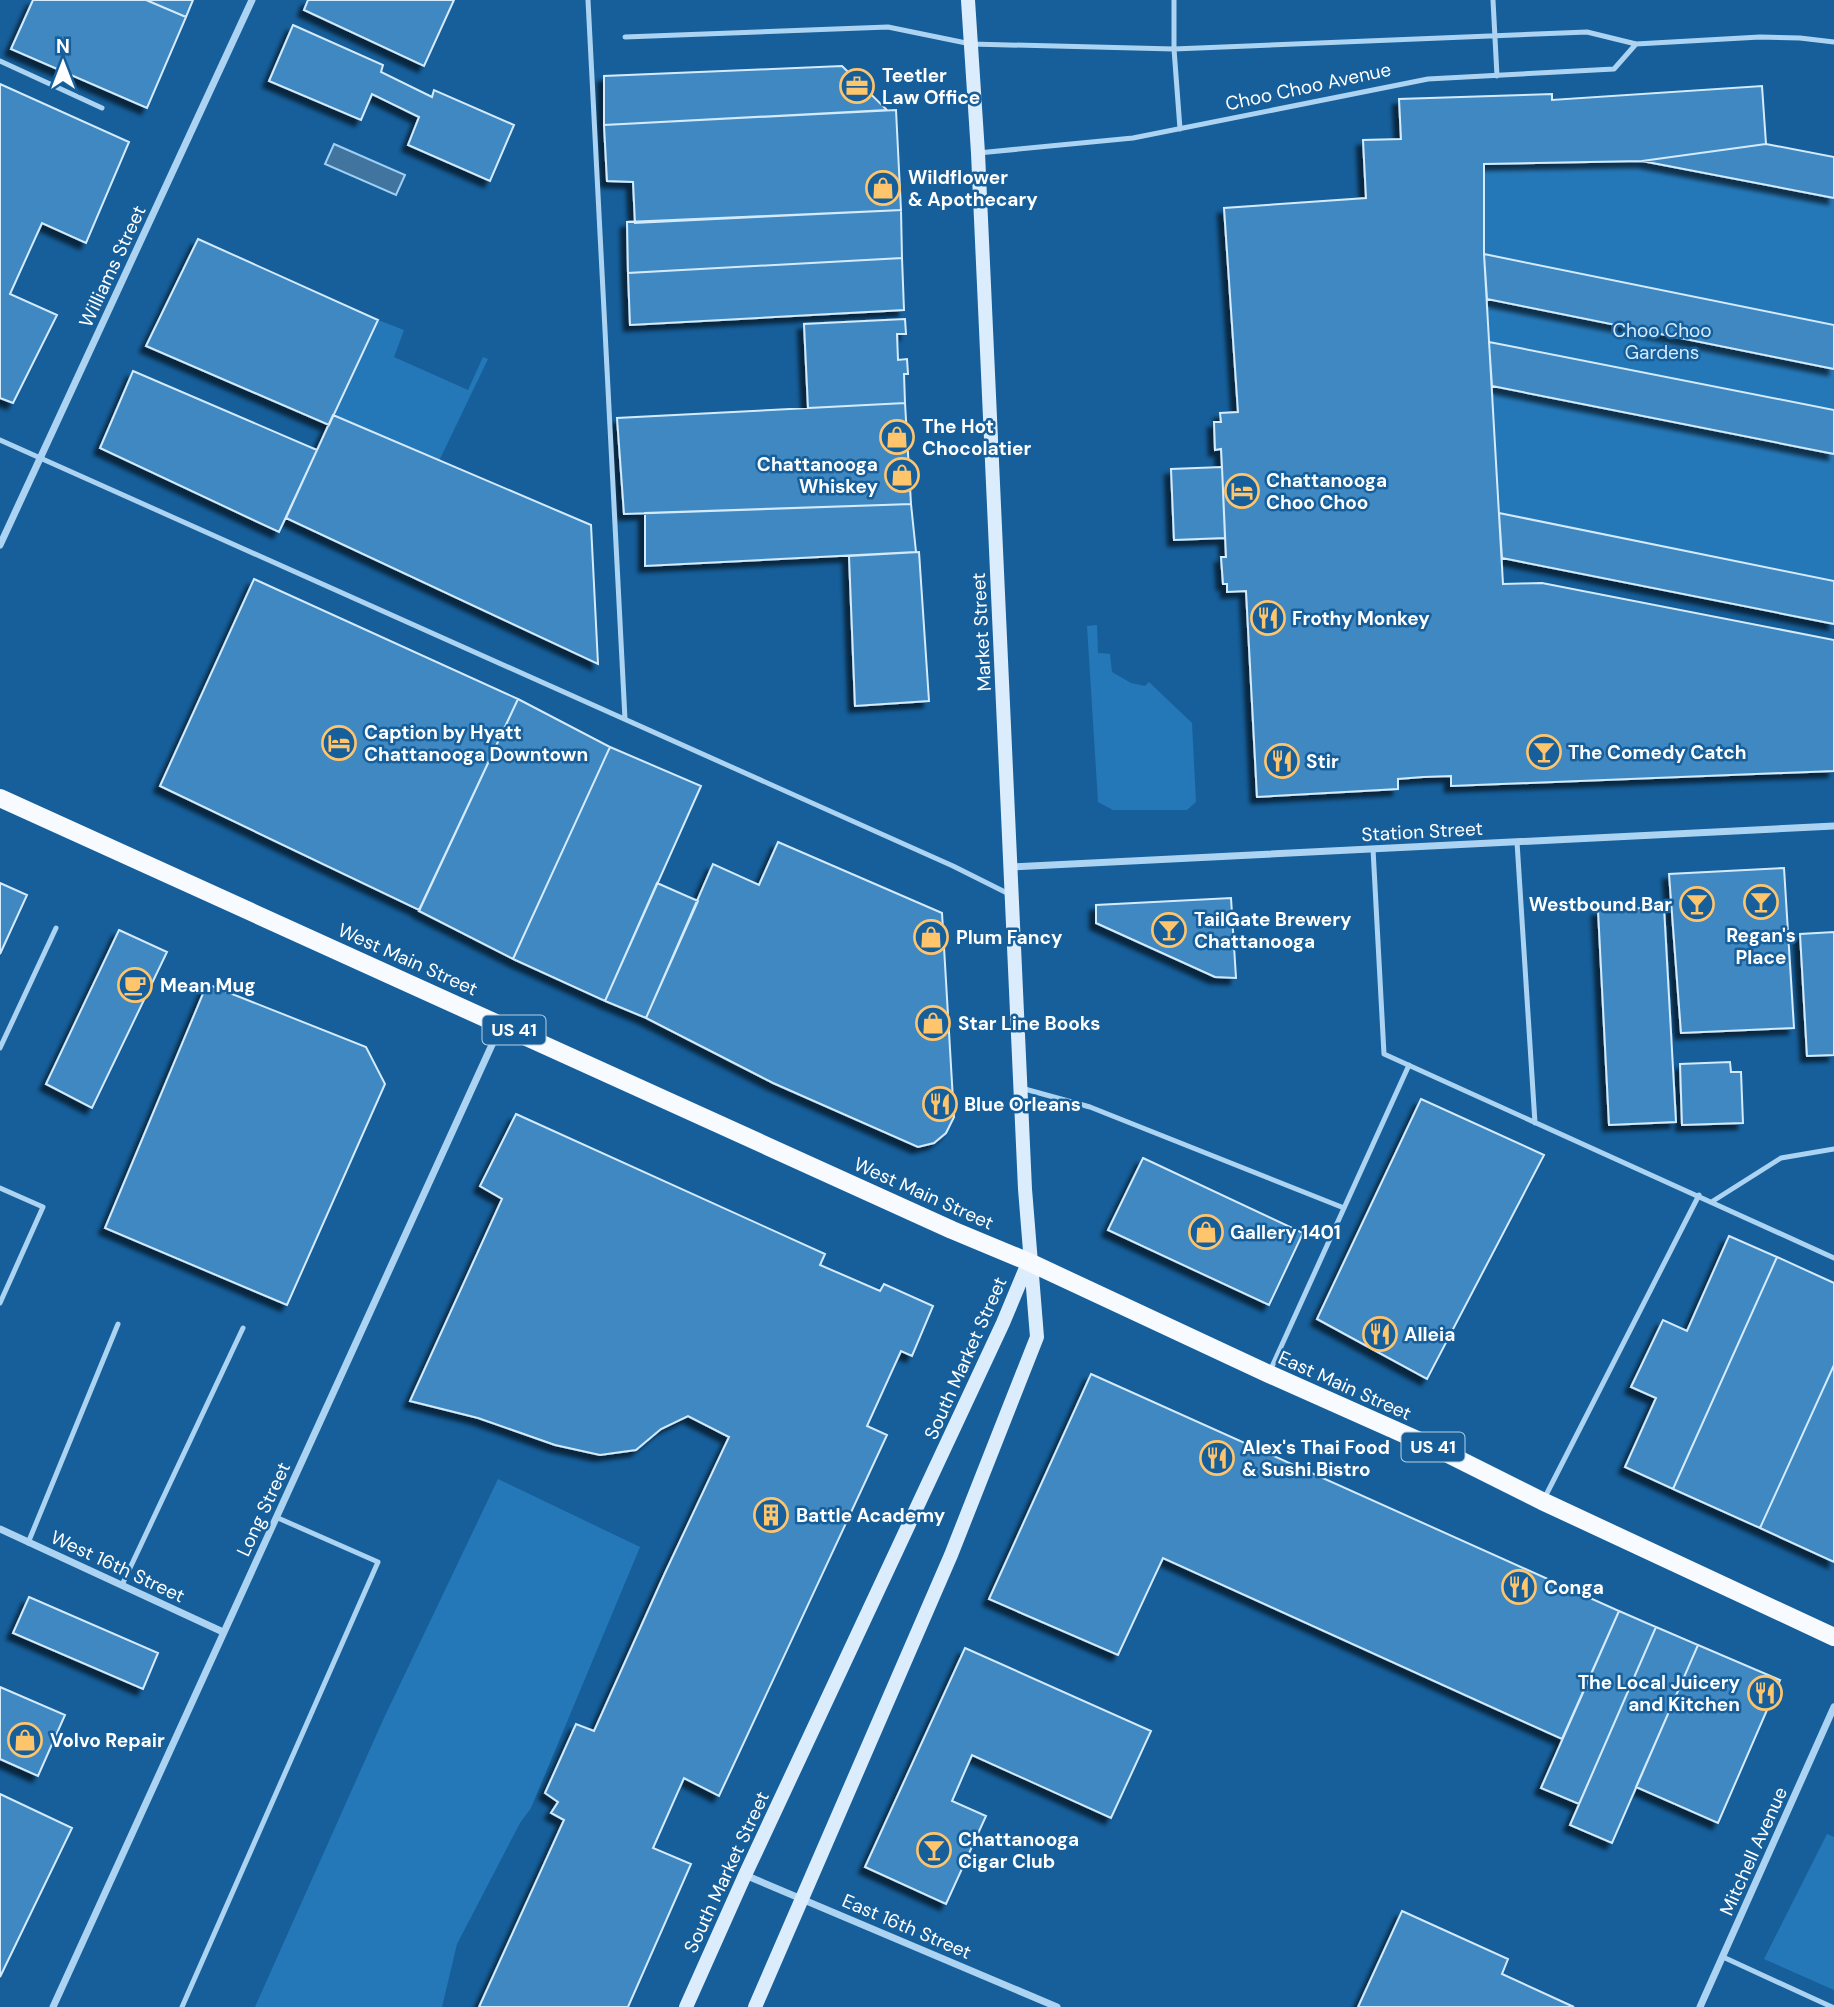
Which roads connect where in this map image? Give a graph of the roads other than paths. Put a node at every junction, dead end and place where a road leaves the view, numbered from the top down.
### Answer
1 (252, 0) edge
2 (588, 0) edge
3 (968, 0) edge
4 (1174, 0) edge
5 (1493, 0) edge
6 (1495, 35) junction
7 (625, 37) dead end
8 (1834, 43) edge
9 (971, 44) junction
10 (1636, 44) junction
11 (1174, 49) junction
12 (0, 61) edge
13 (1497, 76) junction
14 (103, 107) dead end
15 (1180, 129) junction
16 (978, 153) junction
17 (0, 440) edge
18 (41, 458) junction
19 (0, 545) edge
20 (625, 719) junction
21 (0, 798) edge
22 (1834, 826) edge
23 (1517, 842) junction
24 (1373, 849) junction
25 (1011, 867) junction
26 (1012, 895) junction
27 (56, 928) dead end
28 (502, 1024) junction
29 (0, 1048) edge
30 (1409, 1065) junction
31 (1021, 1088) junction
32 (1535, 1123) junction
33 (1834, 1149) edge
34 (0, 1188) edge
35 (1699, 1195) junction
36 (1713, 1201) junction
37 (1344, 1208) junction
38 (1834, 1258) edge
39 (1029, 1262) junction
40 (0, 1303) edge
41 (118, 1324) dead end
42 (243, 1328) dead end
43 (1269, 1374) junction
44 (1542, 1502) junction
45 (278, 1518) junction
46 (0, 1530) edge
47 (28, 1543) junction
48 (122, 1585) junction
49 (223, 1632) junction
50 (1834, 1637) edge
51 (1834, 1707) edge
52 (746, 1875) junction
53 (802, 1899) junction
54 (1723, 1957) junction
55 (54, 2005) edge
56 (63, 2007) edge
57 (182, 2007) edge
58 (687, 2007) edge
59 (755, 2007) edge
60 (1057, 2007) edge
61 (1700, 2007) edge
62 (1832, 2007) edge

1 - 18 street, Williams Street
2 - 20 lane
3 - 9 main road, Market Street
4 - 11 lane
5 - 6 lane
6 - 10 lane, Choo Choo Avenue
6 - 11 lane, Choo Choo Avenue
6 - 13 lane
7 - 9 lane, Choo Choo Avenue
8 - 10 lane, Choo Choo Avenue
9 - 11 lane, Choo Choo Avenue
9 - 16 main road, Market Street
10 - 13 lane, Choo Choo Avenue
11 - 15 lane
12 - 14 lane
13 - 15 lane, Choo Choo Avenue
15 - 16 lane, Choo Choo Avenue
16 - 25 main road, Market Street
17 - 18 lane
18 - 19 street, Williams Street
18 - 20 lane
20 - 26 lane
21 - 28 main road, West Main Street / US 41
22 - 23 street, Station Street
23 - 24 street, Station Street
23 - 32 lane
24 - 25 street, Station Street
24 - 30 lane
25 - 26 main road, Market Street
26 - 31 main road, Market Street
27 - 29 lane
28 - 39 main road, West Main Street / US 41
28 - 45 street, Long Street
30 - 32 lane
30 - 37 lane
31 - 37 lane
31 - 39 main road, Market Street
32 - 35 lane
33 - 36 lane
34 - 40 lane
35 - 36 lane
35 - 44 lane
36 - 38 lane
37 - 43 lane
39 - 43 main road, East Main Street / US 41
39 - 52 main road, South Market Street
39 - 53 main road, South Market Street
41 - 47 lane
42 - 48 lane
43 - 44 main road, East Main Street / US 41
44 - 50 main road, East Main Street / US 41
45 - 49 street, Long Street
45 - 57 lane
46 - 47 street, West 16th Street
47 - 48 street, West 16th Street
48 - 49 street, West 16th Street
49 - 55 street, Long Street
51 - 54 street, Mitchell Avenue
52 - 53 street, East 16th Street
52 - 58 main road, South Market Street
53 - 59 main road, South Market Street
53 - 60 street, East 16th Street
54 - 61 street, Mitchell Avenue
54 - 62 lane
55 - 56 lane

